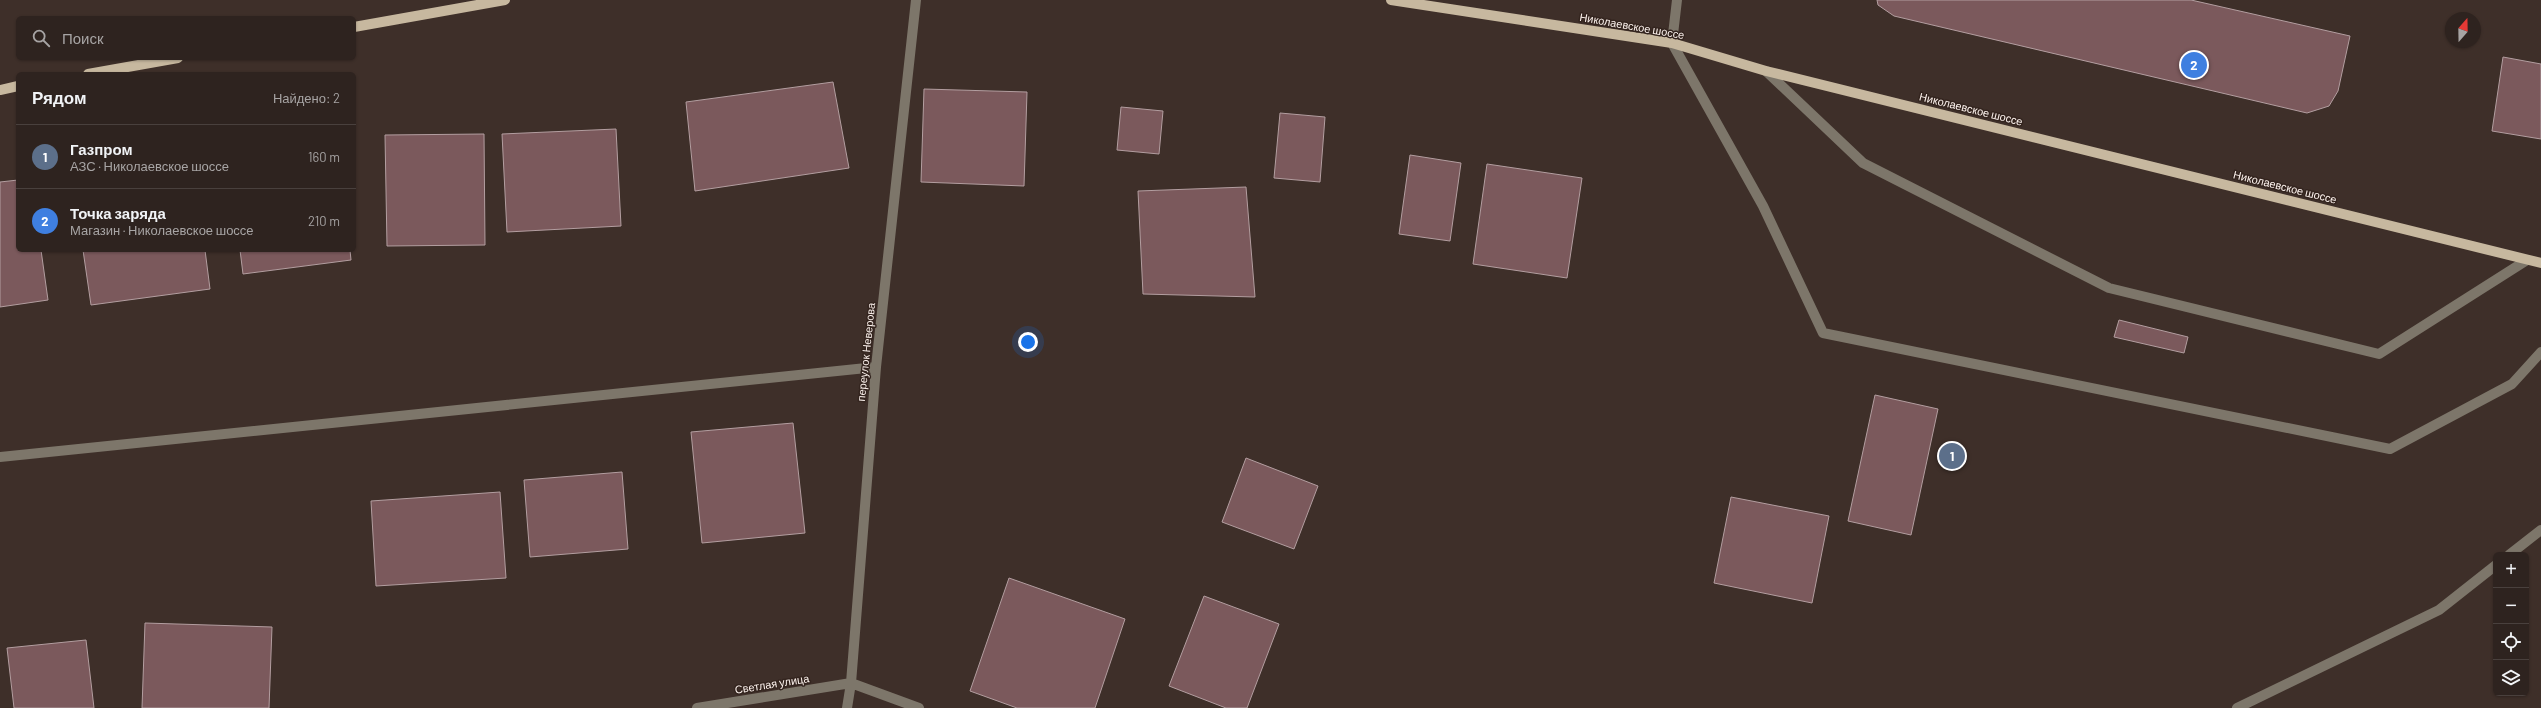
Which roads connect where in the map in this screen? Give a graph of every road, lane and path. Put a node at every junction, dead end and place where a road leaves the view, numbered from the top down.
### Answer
1 (505, 0) edge
2 (916, 0) edge
3 (1391, 0) edge
4 (1678, 0) edge
5 (356, 27) edge
6 (1672, 43) junction
7 (167, 60) edge
8 (1766, 71) junction
9 (99, 72) edge
10 (16, 86) edge
11 (0, 90) edge
12 (2527, 260) junction
13 (2541, 263) edge
14 (2541, 352) edge
15 (876, 367) junction
16 (0, 458) edge
17 (2541, 530) edge
18 (2513, 552) edge
19 (2493, 567) edge
20 (851, 683) junction
21 (697, 708) edge
22 (847, 708) edge
23 (919, 708) edge
24 (2237, 708) edge

1 - 5 main road
2 - 15 street, переулок Неверова
3 - 6 main road, Николаевское шоссе
4 - 6 street
6 - 8 main road, Николаевское шоссе
6 - 14 street
7 - 9 main road
8 - 12 main road, Николаевское шоссе
8 - 12 street
10 - 11 main road
12 - 13 main road, Николаевское шоссе
15 - 16 street
15 - 20 street, переулок Неверова
17 - 18 street
19 - 24 street
20 - 21 street, Светлая улица
20 - 22 street, переулок Неверова
20 - 23 street

